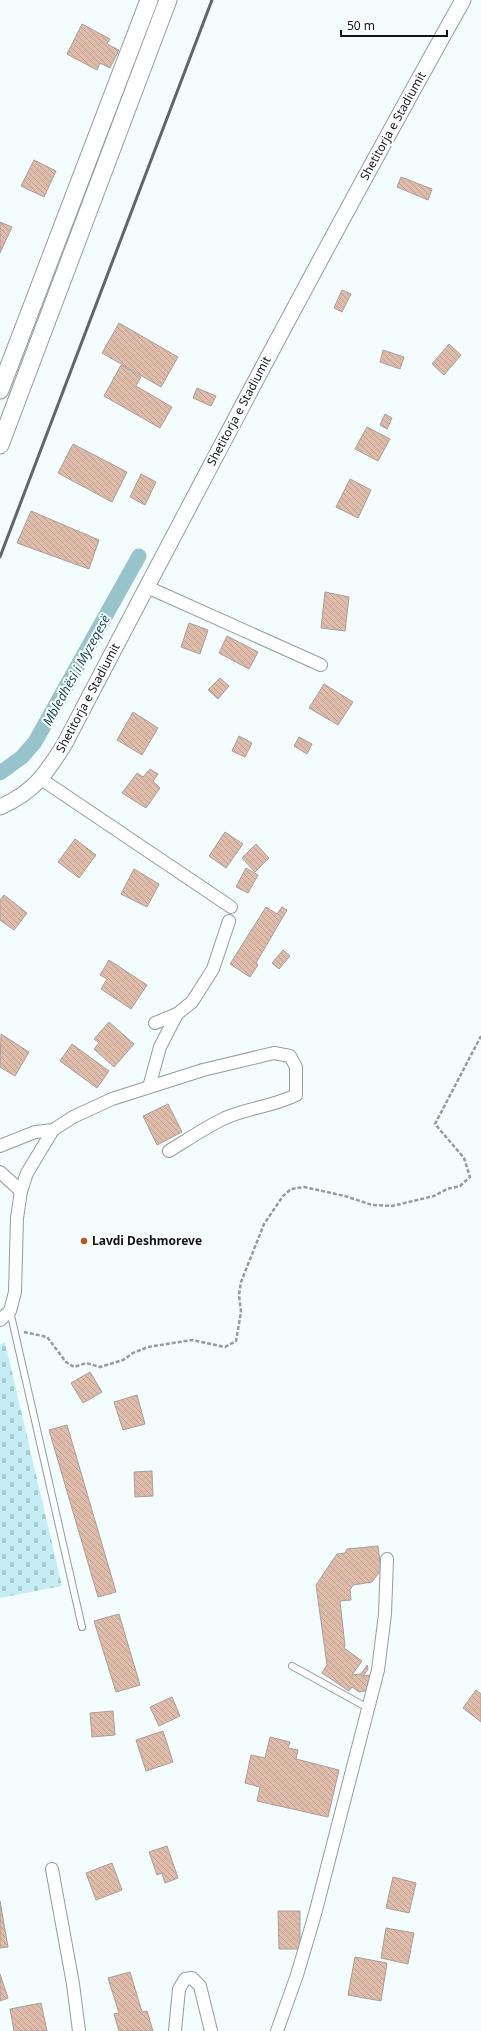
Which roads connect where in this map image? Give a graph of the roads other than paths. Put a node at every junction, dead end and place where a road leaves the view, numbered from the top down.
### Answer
1 (149, 0) edge
2 (168, 0) edge
3 (463, 0) edge
4 (0, 390) edge
5 (0, 445) edge
6 (147, 587) junction
7 (321, 665) dead end
8 (41, 779) junction
9 (0, 807) edge
10 (231, 906) dead end
11 (229, 920) dead end
12 (178, 1014) junction
13 (155, 1023) dead end
14 (149, 1087) junction
15 (53, 1130) junction
16 (0, 1146) edge
17 (169, 1151) dead end
18 (0, 1172) edge
19 (21, 1191) junction
20 (10, 1311) junction
21 (0, 1320) edge
22 (387, 1559) dead end
23 (82, 1627) dead end
24 (292, 1666) dead end
25 (368, 1708) junction
26 (52, 1869) dead end
27 (79, 2031) edge
28 (175, 2031) edge
29 (211, 2031) edge
30 (277, 2031) edge

1 - 4 main road
2 - 5 main road
3 - 6 street, Shetitorja e Stadiumit
6 - 7 street
6 - 8 street, Shetitorja e Stadiumit
8 - 9 street, Shetitorja e Stadiumit
8 - 10 street
11 - 12 street
12 - 13 street
12 - 14 street
14 - 15 street
14 - 17 street
15 - 16 street
15 - 19 street
18 - 19 street
19 - 20 street
20 - 21 street
20 - 23 lane
22 - 25 street
24 - 25 lane
25 - 30 street
26 - 27 street
28 - 29 street

